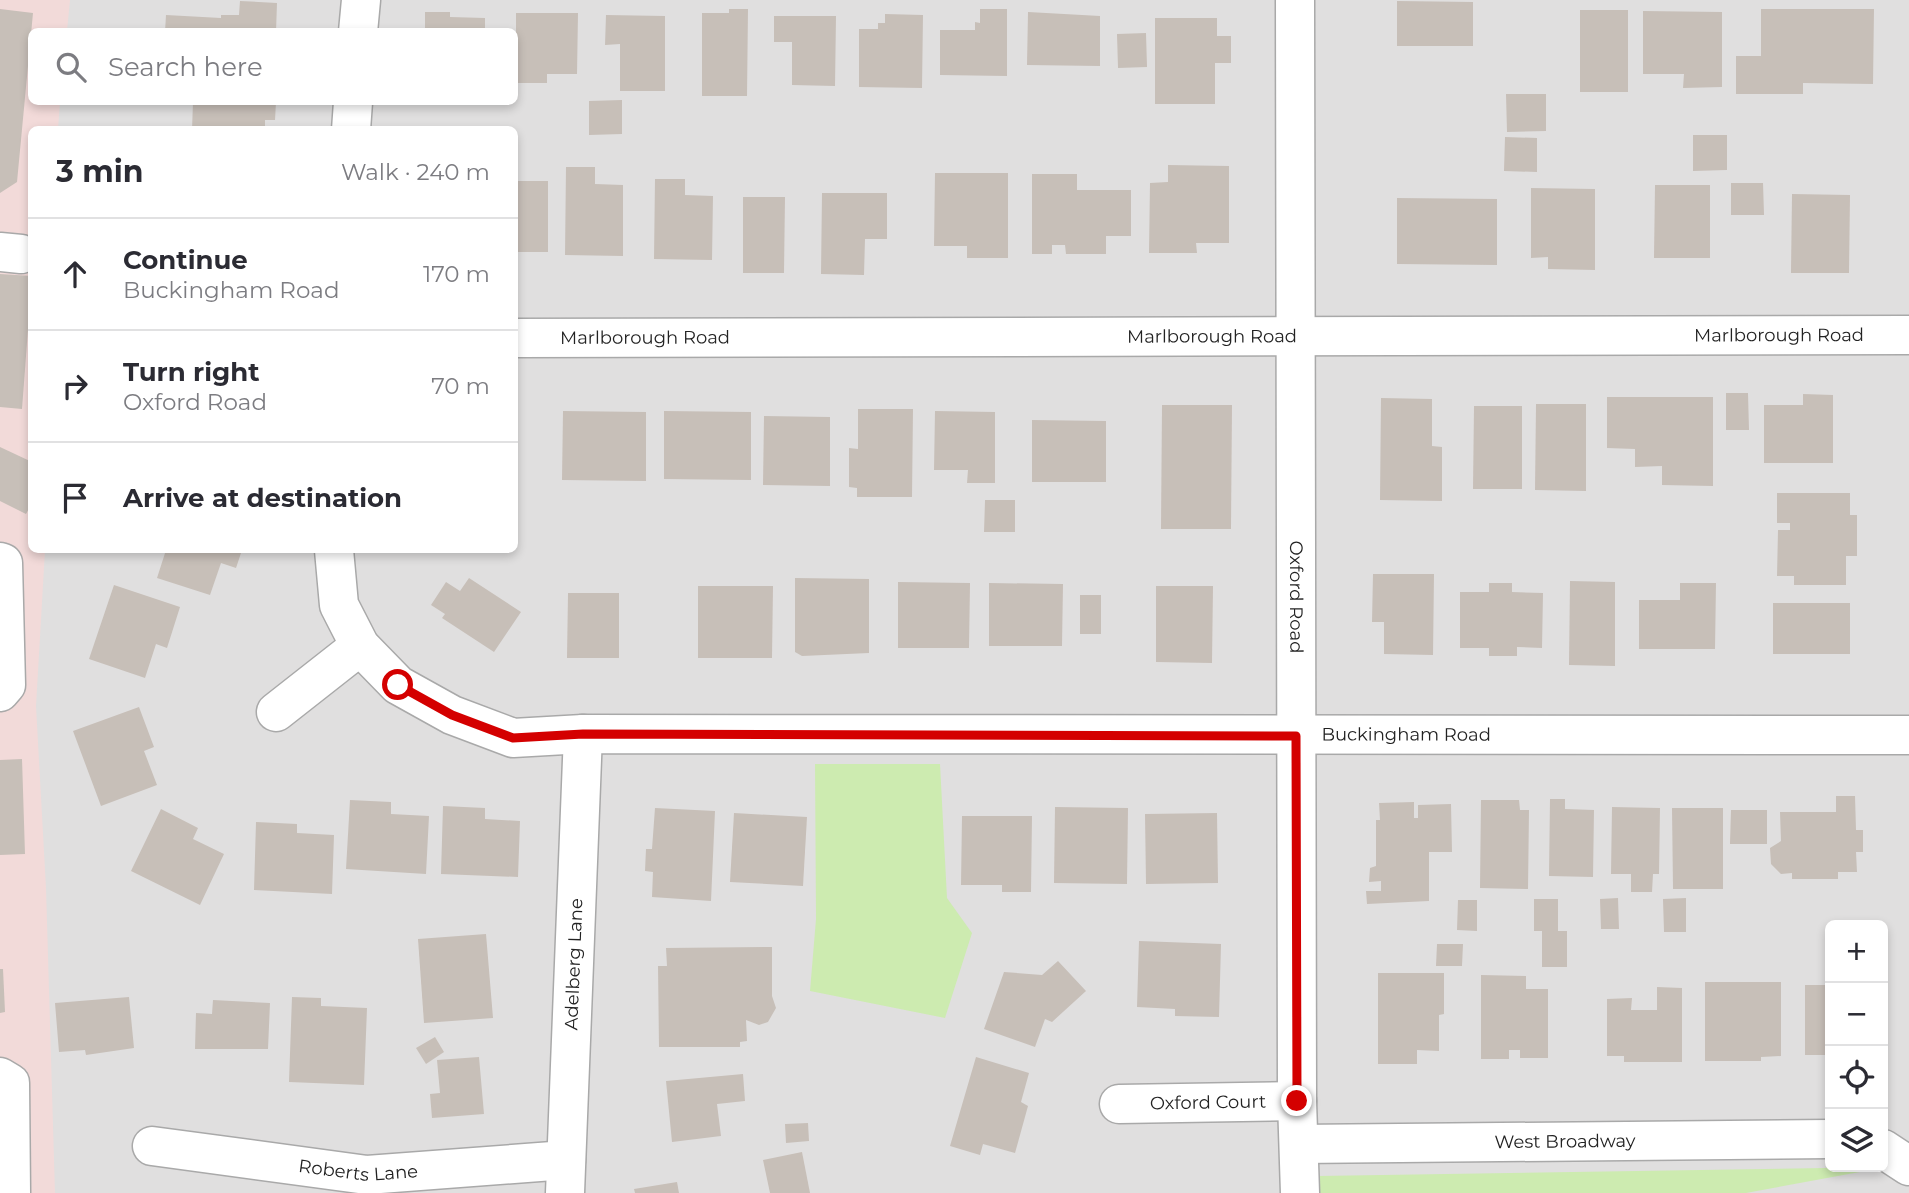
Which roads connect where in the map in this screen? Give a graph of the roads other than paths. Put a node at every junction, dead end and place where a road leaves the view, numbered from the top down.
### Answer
1 (361, 0) edge
2 (1295, 0) edge
3 (358, 28) edge
4 (353, 105) edge
5 (351, 126) edge
6 (1909, 335) edge
7 (1296, 337) junction
8 (518, 338) edge
9 (334, 553) edge
10 (0, 562) edge
11 (360, 646) junction
12 (0, 692) edge
13 (276, 712) dead end
14 (583, 734) junction
15 (1909, 735) edge
16 (1296, 736) junction
17 (0, 1077) edge
18 (1297, 1101) junction
19 (1119, 1104) dead end
20 (1825, 1139) edge
21 (1298, 1144) junction
22 (152, 1146) dead end
23 (1888, 1152) edge
24 (1909, 1167) edge
25 (566, 1176) edge
26 (11, 1193) edge
27 (1300, 1193) edge

1 - 3 street
2 - 7 street, Oxford Road
4 - 5 street
6 - 7 street, Marlborough Road
7 - 8 street, Marlborough Road
7 - 16 street, Oxford Road
9 - 11 street, Buckingham Road
10 - 12 street
11 - 13 street
11 - 14 street, Buckingham Road
14 - 16 street, Buckingham Road
14 - 25 street, Adelberg Lane
15 - 16 street, Buckingham Road
16 - 18 street, Oxford Road
17 - 26 street
18 - 19 street, Oxford Court
18 - 21 street, Oxford Road
20 - 21 street, West Broadway
21 - 27 street, Oxford Road
22 - 25 street, Roberts Lane
23 - 24 street

